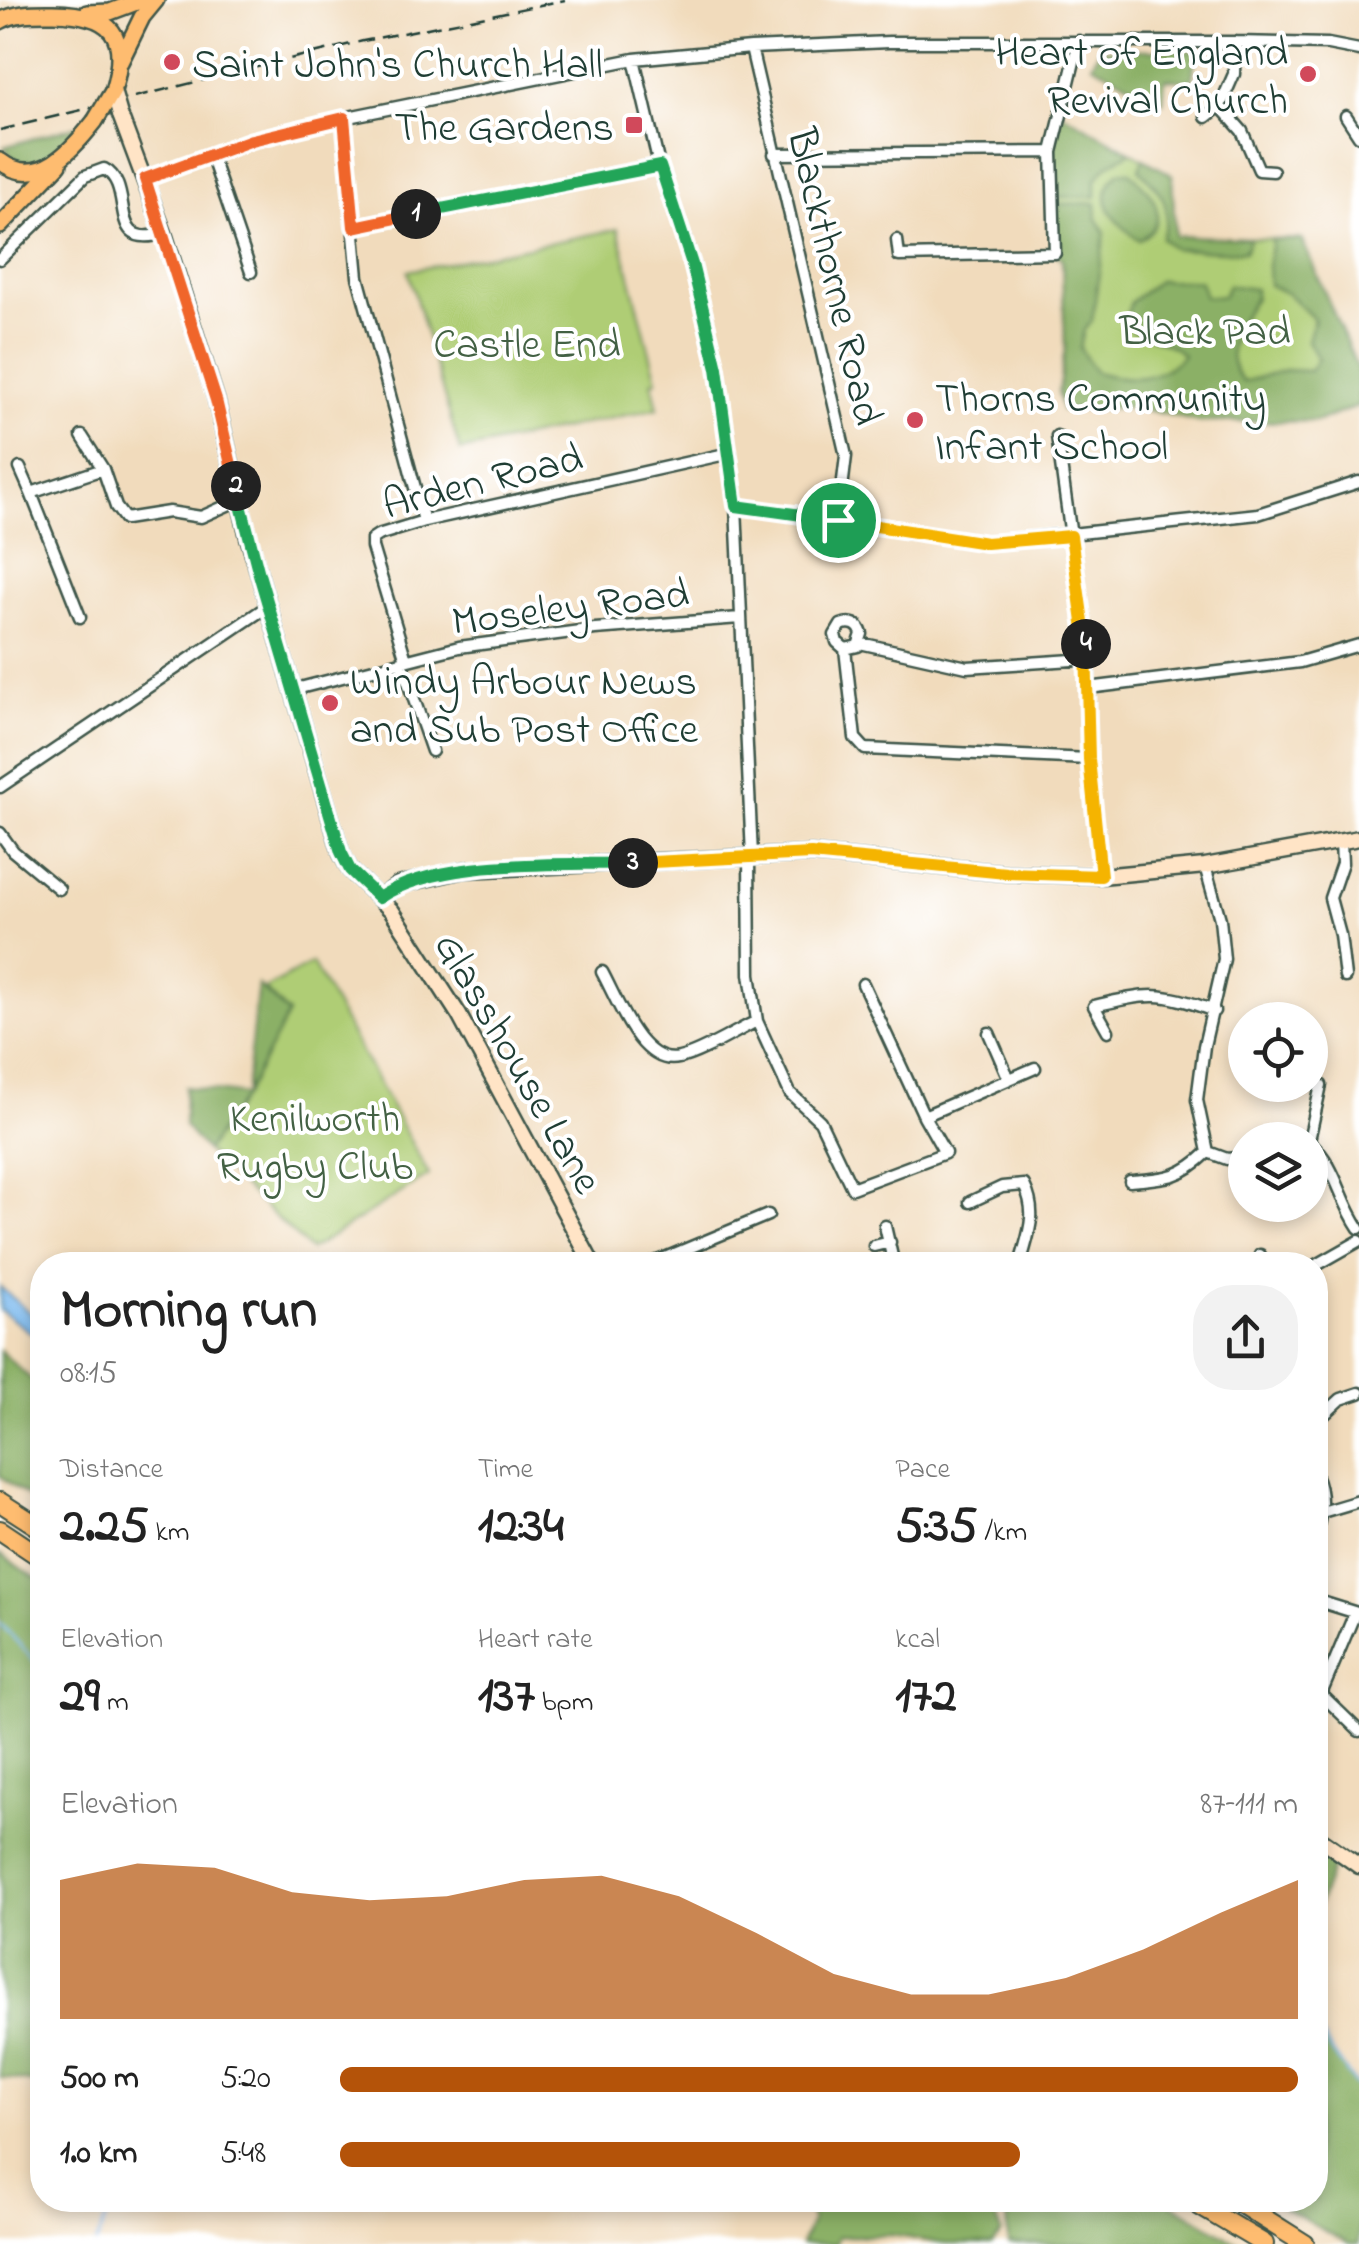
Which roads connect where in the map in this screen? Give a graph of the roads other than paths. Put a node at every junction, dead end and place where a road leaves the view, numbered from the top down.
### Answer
1 (142, 0) edge
2 (156, 0) edge
3 (78, 14) junction
4 (1, 19) edge
5 (1080, 41) junction
6 (1235, 42) junction
7 (751, 48) junction
8 (1359, 50) edge
9 (634, 59) junction
10 (120, 62) junction
11 (113, 89) junction
12 (1220, 106) junction
13 (1346, 116) dead end
14 (1206, 117) dead end
15 (344, 118) junction
16 (94, 122) junction
17 (128, 135) junction
18 (1359, 136) edge
19 (71, 150) junction
20 (1052, 152) junction
21 (774, 154) junction
22 (212, 155) junction
23 (0, 160) edge
24 (660, 166) junction
25 (1273, 170) dead end
26 (145, 179) junction
27 (0, 226) edge
28 (354, 227) junction
29 (164, 234) junction
30 (897, 240) dead end
31 (0, 258) edge
32 (250, 272) dead end
33 (82, 436) dead end
34 (1057, 436) dead end
35 (730, 453) junction
36 (20, 468) dead end
37 (103, 469) junction
38 (1359, 482) edge
39 (31, 493) junction
40 (239, 500) junction
41 (736, 506) junction
42 (838, 520) junction
43 (424, 521) junction
44 (1071, 536) junction
45 (268, 606) junction
46 (80, 617) dead end
47 (740, 618) junction
48 (860, 643) junction
49 (1359, 645) edge
50 (845, 649) junction
51 (1088, 659) junction
52 (403, 661) junction
53 (1088, 688) junction
54 (292, 690) junction
55 (432, 751) dead end
56 (1089, 759) junction
57 (0, 788) edge
58 (0, 833) edge
59 (1359, 838) edge
60 (1341, 842) junction
61 (750, 856) junction
62 (1205, 866) junction
63 (1101, 876) junction
64 (59, 889) dead end
65 (379, 898) junction
66 (602, 972) dead end
67 (1345, 978) dead end
68 (863, 984) dead end
69 (1214, 1011) junction
70 (757, 1021) junction
71 (1108, 1031) dead end
72 (990, 1033) dead end
73 (1034, 1068) dead end
74 (1009, 1079) junction
75 (924, 1116) junction
76 (1208, 1152) junction
77 (1228, 1159) edge
78 (1328, 1160) edge
79 (1130, 1180) dead end
80 (970, 1202) dead end
81 (768, 1215) dead end
82 (886, 1226) dead end
83 (1359, 1228) edge
84 (890, 1242) junction
85 (1358, 1243) edge
86 (874, 1246) dead end
87 (586, 1252) edge
88 (679, 1252) edge
89 (892, 1252) edge
90 (1024, 1252) edge
91 (1328, 1259) edge
92 (1359, 1393) edge
93 (1328, 1410) edge
94 (1359, 1501) edge
95 (0, 1502) edge
96 (1328, 1510) edge
97 (30, 1521) edge
98 (0, 1530) edge
99 (30, 1550) edge
100 (1328, 1604) edge
101 (1357, 1613) edge
102 (1328, 1672) edge
103 (1328, 1702) edge
104 (1359, 1731) edge
105 (1328, 1844) edge
106 (1359, 1866) edge
107 (1210, 2212) edge
108 (1254, 2212) edge
109 (1264, 2244) edge
110 (1305, 2244) edge

1 - 3 main road
2 - 10 main road
3 - 4 main road
3 - 10 main road
5 - 6 street
5 - 7 street
5 - 20 street
6 - 8 street
6 - 12 street
7 - 9 street
7 - 21 street, Blackthorne Road
9 - 15 street
9 - 24 street
10 - 11 main road
11 - 16 main road, bridge
11 - 17 street, Glasshouse Lane, bridge
12 - 14 street
12 - 25 street
13 - 18 street
15 - 22 street
15 - 28 street
16 - 17 street
16 - 19 main road
17 - 26 street, Glasshouse Lane
19 - 23 main road
19 - 27 main road
20 - 21 street
20 - 30 street
21 - 42 street, Blackthorne Road
22 - 26 street
22 - 32 street
24 - 28 street
24 - 35 street
26 - 29 street, Glasshouse Lane
28 - 43 street
29 - 31 street
29 - 40 street, Glasshouse Lane
33 - 37 street
34 - 44 street
35 - 41 street
35 - 43 street, Arden Road
36 - 39 street
37 - 39 street
37 - 40 street
38 - 44 street
39 - 46 street
40 - 45 street, Glasshouse Lane
41 - 42 street
41 - 47 street
42 - 44 street
43 - 52 street, Arden Road
44 - 51 street
45 - 54 street, Glasshouse Lane
45 - 57 street
47 - 52 street, Moseley Road
47 - 61 street
48 - 50 street
48 - 50 street
48 - 51 street
49 - 53 street
50 - 56 street
51 - 53 street
52 - 54 street, Moseley Road
52 - 55 street
53 - 56 street
54 - 65 street, Glasshouse Lane
56 - 63 street
58 - 64 street
59 - 60 street
60 - 62 street
60 - 67 street
61 - 63 street
61 - 65 street
61 - 70 street
62 - 63 street
62 - 69 street
65 - 87 street, Glasshouse Lane
66 - 70 street
68 - 75 street
69 - 71 street
69 - 76 street
70 - 75 street
72 - 74 street
73 - 74 street
74 - 75 street
76 - 77 street
76 - 79 street
78 - 83 street
80 - 90 street
81 - 88 street
82 - 84 street
84 - 86 street
84 - 89 street
85 - 91 street
92 - 93 street
94 - 96 street
95 - 97 highway
98 - 99 highway
100 - 101 street
101 - 102 street
103 - 104 street
105 - 106 street
107 - 109 highway
108 - 110 highway

